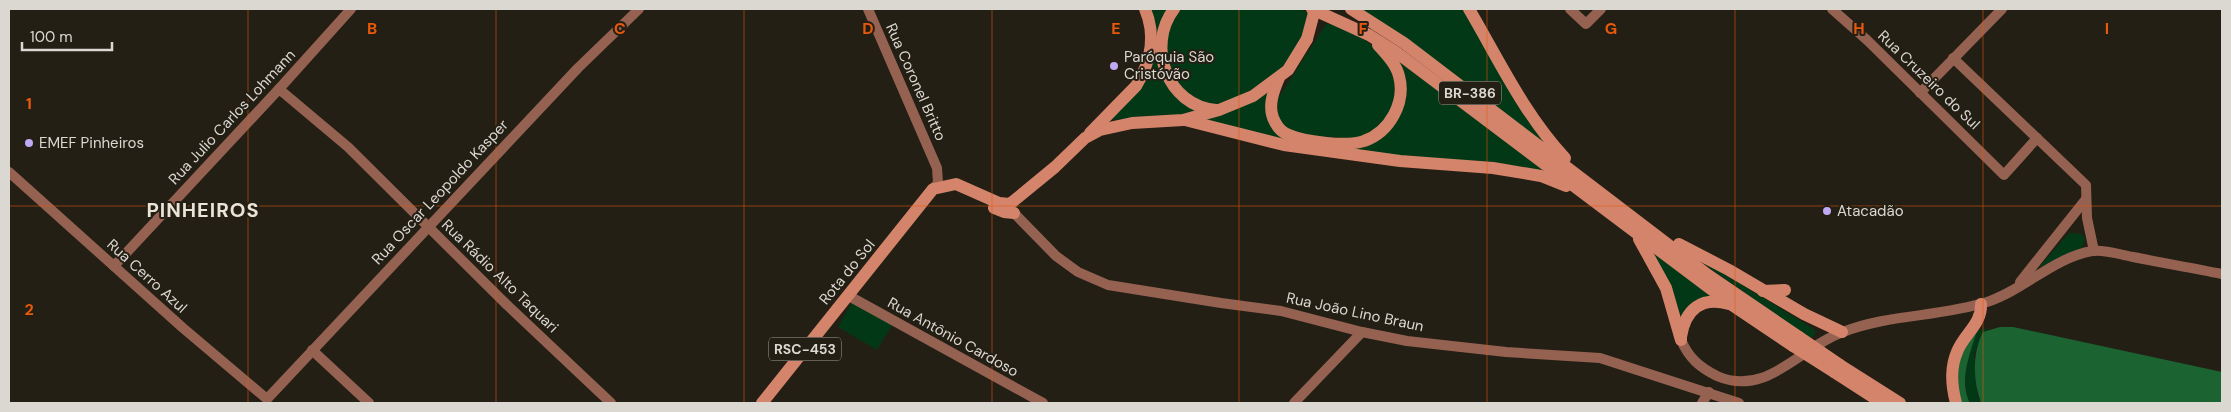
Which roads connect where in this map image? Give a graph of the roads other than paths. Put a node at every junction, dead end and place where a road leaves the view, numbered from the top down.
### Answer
1 (351, 9) edge
2 (639, 9) edge
3 (868, 9) edge
4 (1145, 9) edge
5 (1174, 9) edge
6 (1313, 9) edge
7 (1350, 9) edge
8 (1469, 9) edge
9 (1570, 9) edge
10 (1600, 9) edge
11 (1832, 9) edge
12 (2002, 9) edge
13 (1370, 35) junction
14 (1953, 58) junction
15 (1279, 78) junction
16 (279, 89) junction
17 (1920, 93) junction
18 (1218, 110) junction
19 (1183, 120) junction
20 (1085, 138) junction
21 (2037, 138) junction
22 (1055, 167) junction
23 (937, 168) junction
24 (9, 172) edge
25 (956, 184) junction
26 (1584, 187) junction
27 (933, 189) junction
28 (2086, 199) junction
29 (1010, 209) junction
30 (2067, 224) junction
31 (428, 227) junction
32 (2088, 227) junction
33 (1653, 231) junction
34 (1635, 232) junction
35 (2094, 251) junction
36 (114, 266) junction
37 (2222, 274) edge
38 (2017, 286) junction
39 (1785, 290) dead end
40 (1762, 291) junction
41 (849, 296) junction
42 (1985, 302) junction
43 (1732, 305) junction
44 (1362, 332) junction
45 (1842, 332) junction
46 (1681, 340) junction
47 (1796, 342) junction
48 (312, 350) junction
49 (1837, 369) junction
50 (1709, 392) junction
51 (267, 399) joint
52 (369, 403) edge
53 (611, 403) edge
54 (762, 403) edge
55 (1043, 403) edge
56 (1294, 403) edge
57 (1702, 403) edge
58 (1738, 403) edge
59 (1882, 403) edge
60 (1900, 403) edge
61 (1956, 403) edge

1 - 16 street, Rua Julio Carlos Lohmann
2 - 31 street, Rua Oscar Leopoldo Kasper
3 - 23 street, Rua Coronel Britto
4 - 20 highway
5 - 18 highway
6 - 13 highway, BR-386
6 - 15 highway, bridge
7 - 26 highway, BR-386
8 - 26 highway
9 - 10 street
11 - 17 street, Rua Cruzeiro do Sul
12 - 14 street
13 - 15 highway
13 - 26 highway, BR-386
14 - 17 street
14 - 21 street
15 - 18 highway
16 - 31 street, Rua Rádio Alto Taquari
16 - 36 street, Rua Julio Carlos Lohmann
17 - 21 street, Rua Cruzeiro do Sul
18 - 19 highway
19 - 20 highway
19 - 26 highway
20 - 22 highway
21 - 28 street
22 - 29 highway
22 - 29 highway
23 - 25 street
23 - 27 street
24 - 36 street, Rua Cerro Azul
25 - 27 highway
25 - 29 highway
26 - 33 highway, BR-386
26 - 34 highway, BR-386
27 - 41 highway, Rota do Sol / RSC-453
28 - 30 street
28 - 32 street
29 - 44 street, Rua João Lino Braun
30 - 32 street
30 - 38 street
31 - 48 street, Rua Oscar Leopoldo Kasper
31 - 53 street, Rua Rádio Alto Taquari
32 - 35 street
33 - 40 highway
33 - 47 highway, BR-386
34 - 43 highway, BR-386
34 - 46 highway
35 - 37 street
35 - 38 street
36 - 51 street, Rua Cerro Azul
38 - 42 street
39 - 40 highway
40 - 45 highway
41 - 54 highway, Rota do Sol / RSC-453
41 - 55 street, Rua Antônio Cardoso
42 - 45 street
42 - 61 highway
43 - 46 highway
43 - 47 highway, BR-386
44 - 50 street, Rua João Lino Braun
44 - 56 street
45 - 46 street
47 - 49 highway, BR-386, bridge
48 - 51 street, Rua Oscar Leopoldo Kasper
48 - 52 street
49 - 59 highway, BR-386
49 - 60 highway, BR-386
50 - 57 street
50 - 58 street, Rua João Lino Braun

